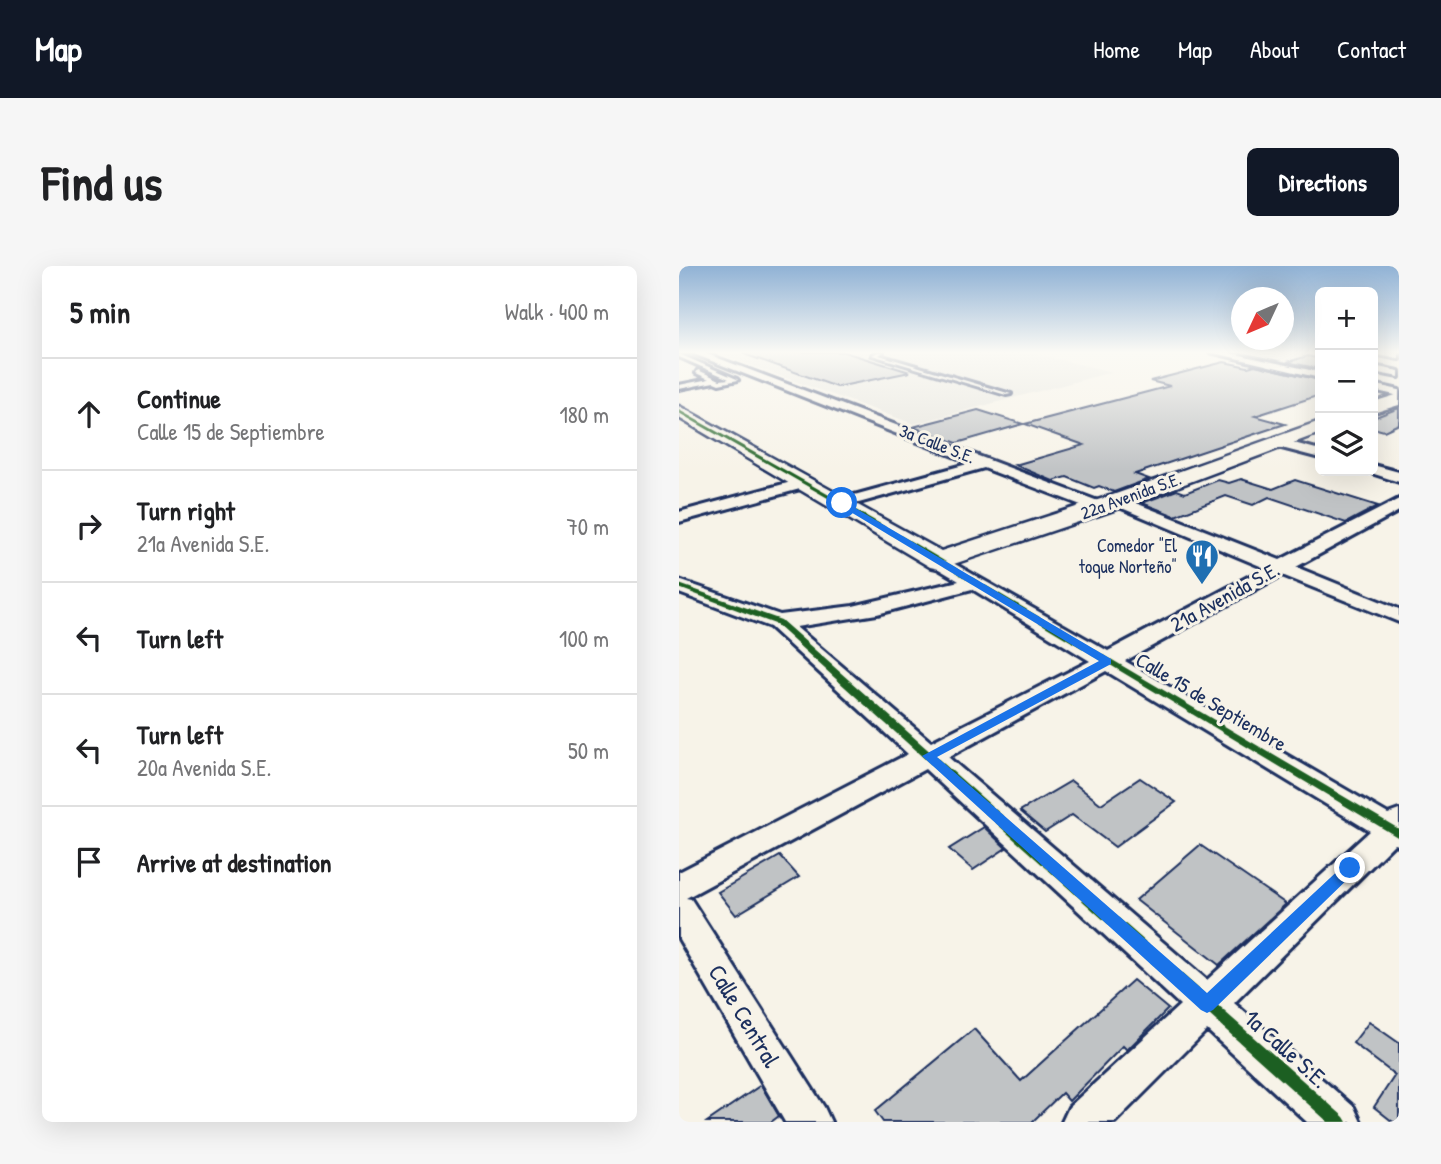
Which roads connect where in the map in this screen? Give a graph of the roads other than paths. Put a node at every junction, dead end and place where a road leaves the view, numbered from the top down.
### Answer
1 (800, 392) edge
2 (1001, 392) edge
3 (1008, 394) dead end
4 (1399, 399) edge
5 (1378, 406) edge
6 (682, 414) edge
7 (1315, 429) edge
8 (1279, 443) junction
9 (1315, 453) edge
10 (986, 463) junction
11 (1378, 471) edge
12 (1399, 477) edge
13 (806, 483) junction
14 (842, 503) junction
15 (1399, 503) edge
16 (1109, 504) junction
17 (679, 517) edge
18 (939, 561) junction
19 (1279, 568) junction
20 (973, 583) junction
21 (679, 586) edge
22 (1399, 616) edge
23 (778, 622) junction
24 (1107, 662) junction
25 (928, 756) junction
26 (1396, 828) edge
27 (679, 887) edge
28 (679, 909) edge
29 (1207, 1004) junction
30 (809, 1122) edge
31 (1084, 1122) edge
32 (1339, 1122) edge

1 - 10 street, 3a Calle S.E.
2 - 3 lane
4 - 5 street
6 - 13 street, Calle 15 de Septiembre
7 - 8 street, 22a Avenida S.E.
8 - 9 street
8 - 16 street, 22a Avenida S.E.
10 - 14 street
10 - 16 street, 3a Calle S.E.
11 - 12 street
13 - 14 street, Calle 15 de Septiembre
13 - 17 street
14 - 18 street, Calle 15 de Septiembre
15 - 19 street, 21a Avenida S.E.
16 - 18 street, 22a Avenida S.E.
16 - 19 street, 3a Calle S.E.
18 - 20 street, Calle 15 de Septiembre
19 - 22 street, 3a Calle S.E.
19 - 24 street, 21a Avenida S.E.
20 - 23 street
20 - 24 street, Calle 15 de Septiembre
21 - 23 street
23 - 25 street, 1a Calle S.E.
24 - 25 street, 21a Avenida S.E.
24 - 26 street, Calle 15 de Septiembre
25 - 27 street, 21a Avenida S.E.
25 - 29 street, 1a Calle S.E.
26 - 29 street
28 - 30 street, Calle Central
29 - 31 street
29 - 32 street, 1a Calle S.E.

